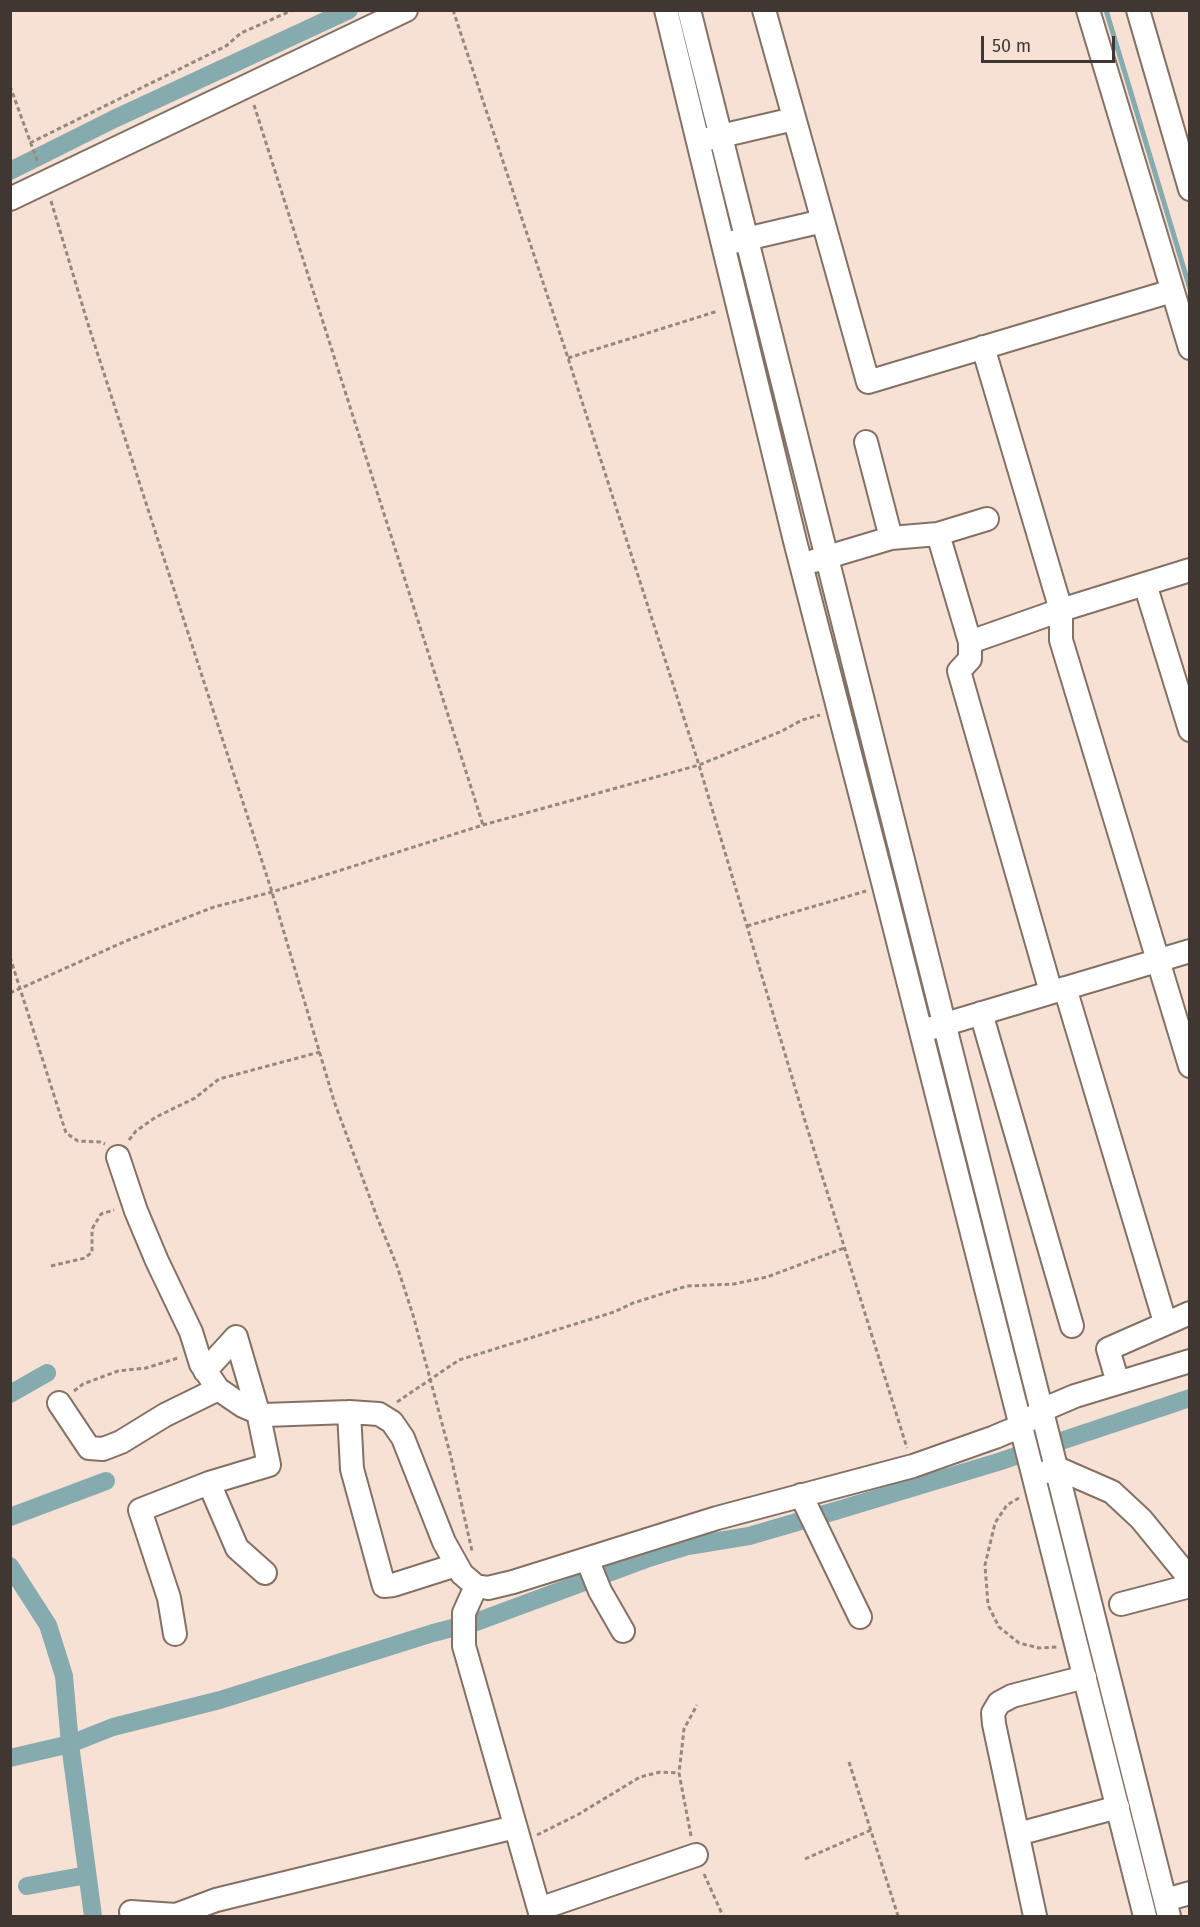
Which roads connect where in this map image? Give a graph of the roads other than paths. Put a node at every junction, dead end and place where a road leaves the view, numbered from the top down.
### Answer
1 (406, 10) edge
2 (666, 10) edge
3 (689, 10) edge
4 (764, 10) edge
5 (1088, 10) edge
6 (1138, 10) edge
7 (794, 119) junction
8 (721, 136) junction
9 (698, 142) junction
10 (1190, 189) edge
11 (10, 199) edge
12 (823, 220) junction
13 (747, 239) junction
14 (723, 245) junction
15 (1172, 291) junction
16 (983, 347) junction
17 (1190, 348) edge
18 (866, 442) dead end
19 (987, 519) dead end
20 (938, 534) junction
21 (891, 538) junction
22 (827, 558) junction
23 (801, 565) junction
24 (1190, 570) edge
25 (1145, 584) junction
26 (1060, 610) junction
27 (970, 642) junction
28 (1190, 730) edge
29 (1190, 951) edge
30 (1158, 961) junction
31 (1058, 990) junction
32 (981, 1013) junction
33 (945, 1024) junction
34 (921, 1031) junction
35 (1190, 1066) edge
36 (117, 1157) road end
37 (1190, 1313) edge
38 (1165, 1322) junction
39 (1072, 1326) dead end
40 (1190, 1361) edge
41 (205, 1369) junction
42 (1118, 1383) junction
43 (59, 1403) road end
44 (1042, 1410) junction
45 (258, 1412) junction
46 (349, 1412) junction
47 (1023, 1433) junction
48 (1055, 1462) junction
49 (1034, 1477) junction
50 (208, 1483) junction
51 (805, 1501) junction
52 (589, 1564) junction
53 (456, 1565) junction
54 (265, 1573) dead end
55 (1190, 1579) edge
56 (476, 1586) junction
57 (1190, 1586) edge
58 (1121, 1604) dead end
59 (860, 1617) dead end
60 (623, 1631) dead end
61 (175, 1634) dead end
62 (1085, 1677) junction
63 (1118, 1807) junction
64 (1018, 1834) junction
65 (517, 1835) junction
66 (696, 1855) road end
67 (1190, 1893) edge
68 (1167, 1908) edge
69 (131, 1912) dead end
70 (540, 1913) edge
71 (1035, 1917) edge
72 (1145, 1917) edge

1 - 11 street
2 - 9 street
3 - 8 street
4 - 7 street
5 - 15 street
6 - 10 street
7 - 8 street
7 - 12 street
8 - 9 street
8 - 13 street
9 - 14 street
12 - 13 street
12 - 16 street
13 - 14 street
13 - 22 street
14 - 23 street
15 - 16 street
15 - 17 street
16 - 26 street
18 - 21 street
19 - 20 street
20 - 21 street
20 - 27 street
21 - 22 street
22 - 23 street
22 - 33 street
23 - 34 street
24 - 25 street
25 - 26 street
25 - 28 street
26 - 27 street
26 - 30 street
27 - 31 street
29 - 30 street
30 - 31 street
30 - 35 street
31 - 32 street
31 - 38 street
32 - 33 street
32 - 39 street
33 - 34 street
33 - 44 street
34 - 47 street
36 - 41 street
37 - 38 street
38 - 42 street
40 - 42 street
41 - 43 street
41 - 45 street
41 - 45 street
42 - 44 street
44 - 47 street
44 - 48 street
45 - 46 street
45 - 50 street
46 - 53 street
46 - 53 street
47 - 49 street
47 - 51 street
48 - 49 street
48 - 55 street
48 - 68 street
49 - 62 street
50 - 54 street
50 - 61 street
51 - 52 street
51 - 59 street
52 - 56 street
52 - 60 street
53 - 56 street
56 - 65 street
57 - 58 street
62 - 63 street
62 - 64 street
63 - 64 street
63 - 72 street
64 - 71 street
65 - 69 street
65 - 70 street
66 - 70 street
67 - 68 street

